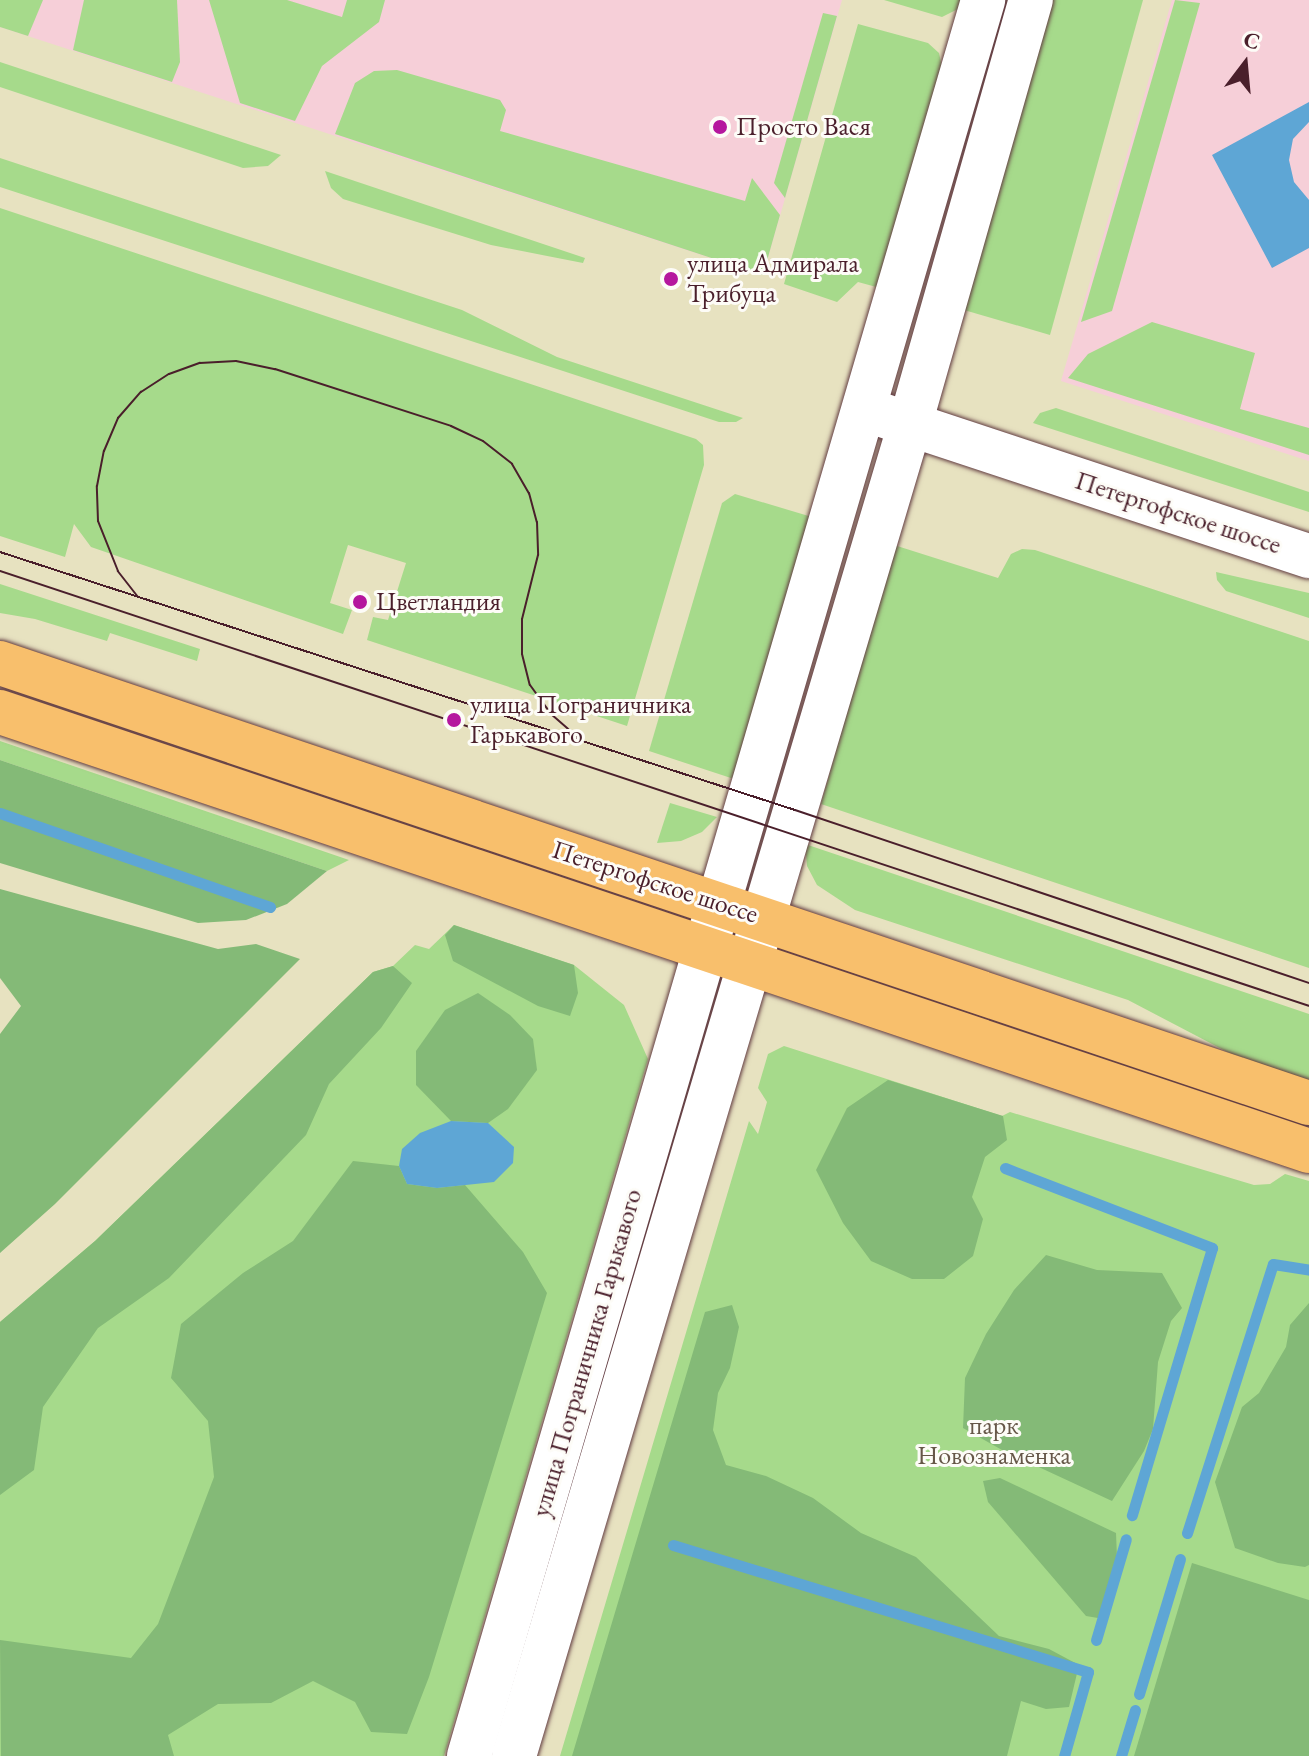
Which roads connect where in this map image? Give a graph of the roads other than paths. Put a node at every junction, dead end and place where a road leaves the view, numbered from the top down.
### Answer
1 (983, 0) edge
2 (1031, 0) edge
3 (865, 410) junction
4 (910, 424) junction
5 (1309, 556) edge
6 (0, 663) edge
7 (0, 712) edge
8 (720, 903) junction
9 (763, 918) junction
10 (706, 949) junction
11 (749, 963) junction
12 (1309, 1103) edge
13 (1309, 1151) edge
14 (469, 1756) edge
15 (514, 1756) edge

1 - 3 street
2 - 4 street
3 - 4 street, Петергофское шоссе
3 - 8 street
4 - 5 street, Петергофское шоссе
4 - 9 street
6 - 8 main road, Петергофское шоссе
7 - 10 main road, Петергофское шоссе
8 - 9 main road, Петергофское шоссе
8 - 10 street, улица Пограничника Гарькавого
9 - 11 street, улица Пограничника Гарькавого
9 - 12 main road, Петергофское шоссе
10 - 11 main road, Петергофское шоссе
10 - 14 street, улица Пограничника Гарькавого
11 - 13 main road, Петергофское шоссе
11 - 15 street, улица Пограничника Гарькавого

